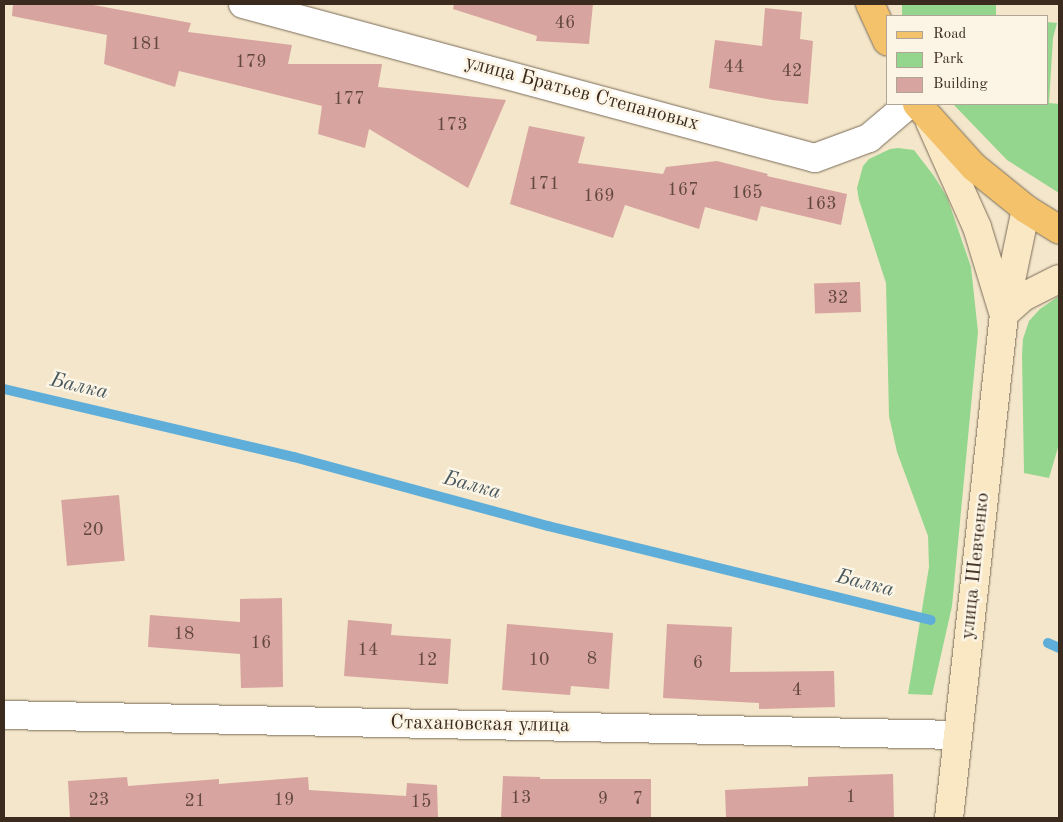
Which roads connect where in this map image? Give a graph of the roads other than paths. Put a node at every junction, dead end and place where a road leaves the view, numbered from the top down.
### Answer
1 (243, 4) edge
2 (870, 4) edge
3 (886, 38) edge
4 (918, 107) edge
5 (1026, 209) junction
6 (1059, 230) edge
7 (1059, 279) edge
8 (1004, 314) junction
9 (4, 715) edge
10 (957, 735) junction
11 (949, 818) edge

1 - 4 street, улица Братьев Степановых
2 - 3 main road
4 - 5 main road
4 - 8 main road, улица Шевченко
5 - 6 main road
5 - 8 main road, улица Шевченко
7 - 8 main road
8 - 10 main road, улица Шевченко
9 - 10 street, Стахановская улица
10 - 11 main road, улица Шевченко

